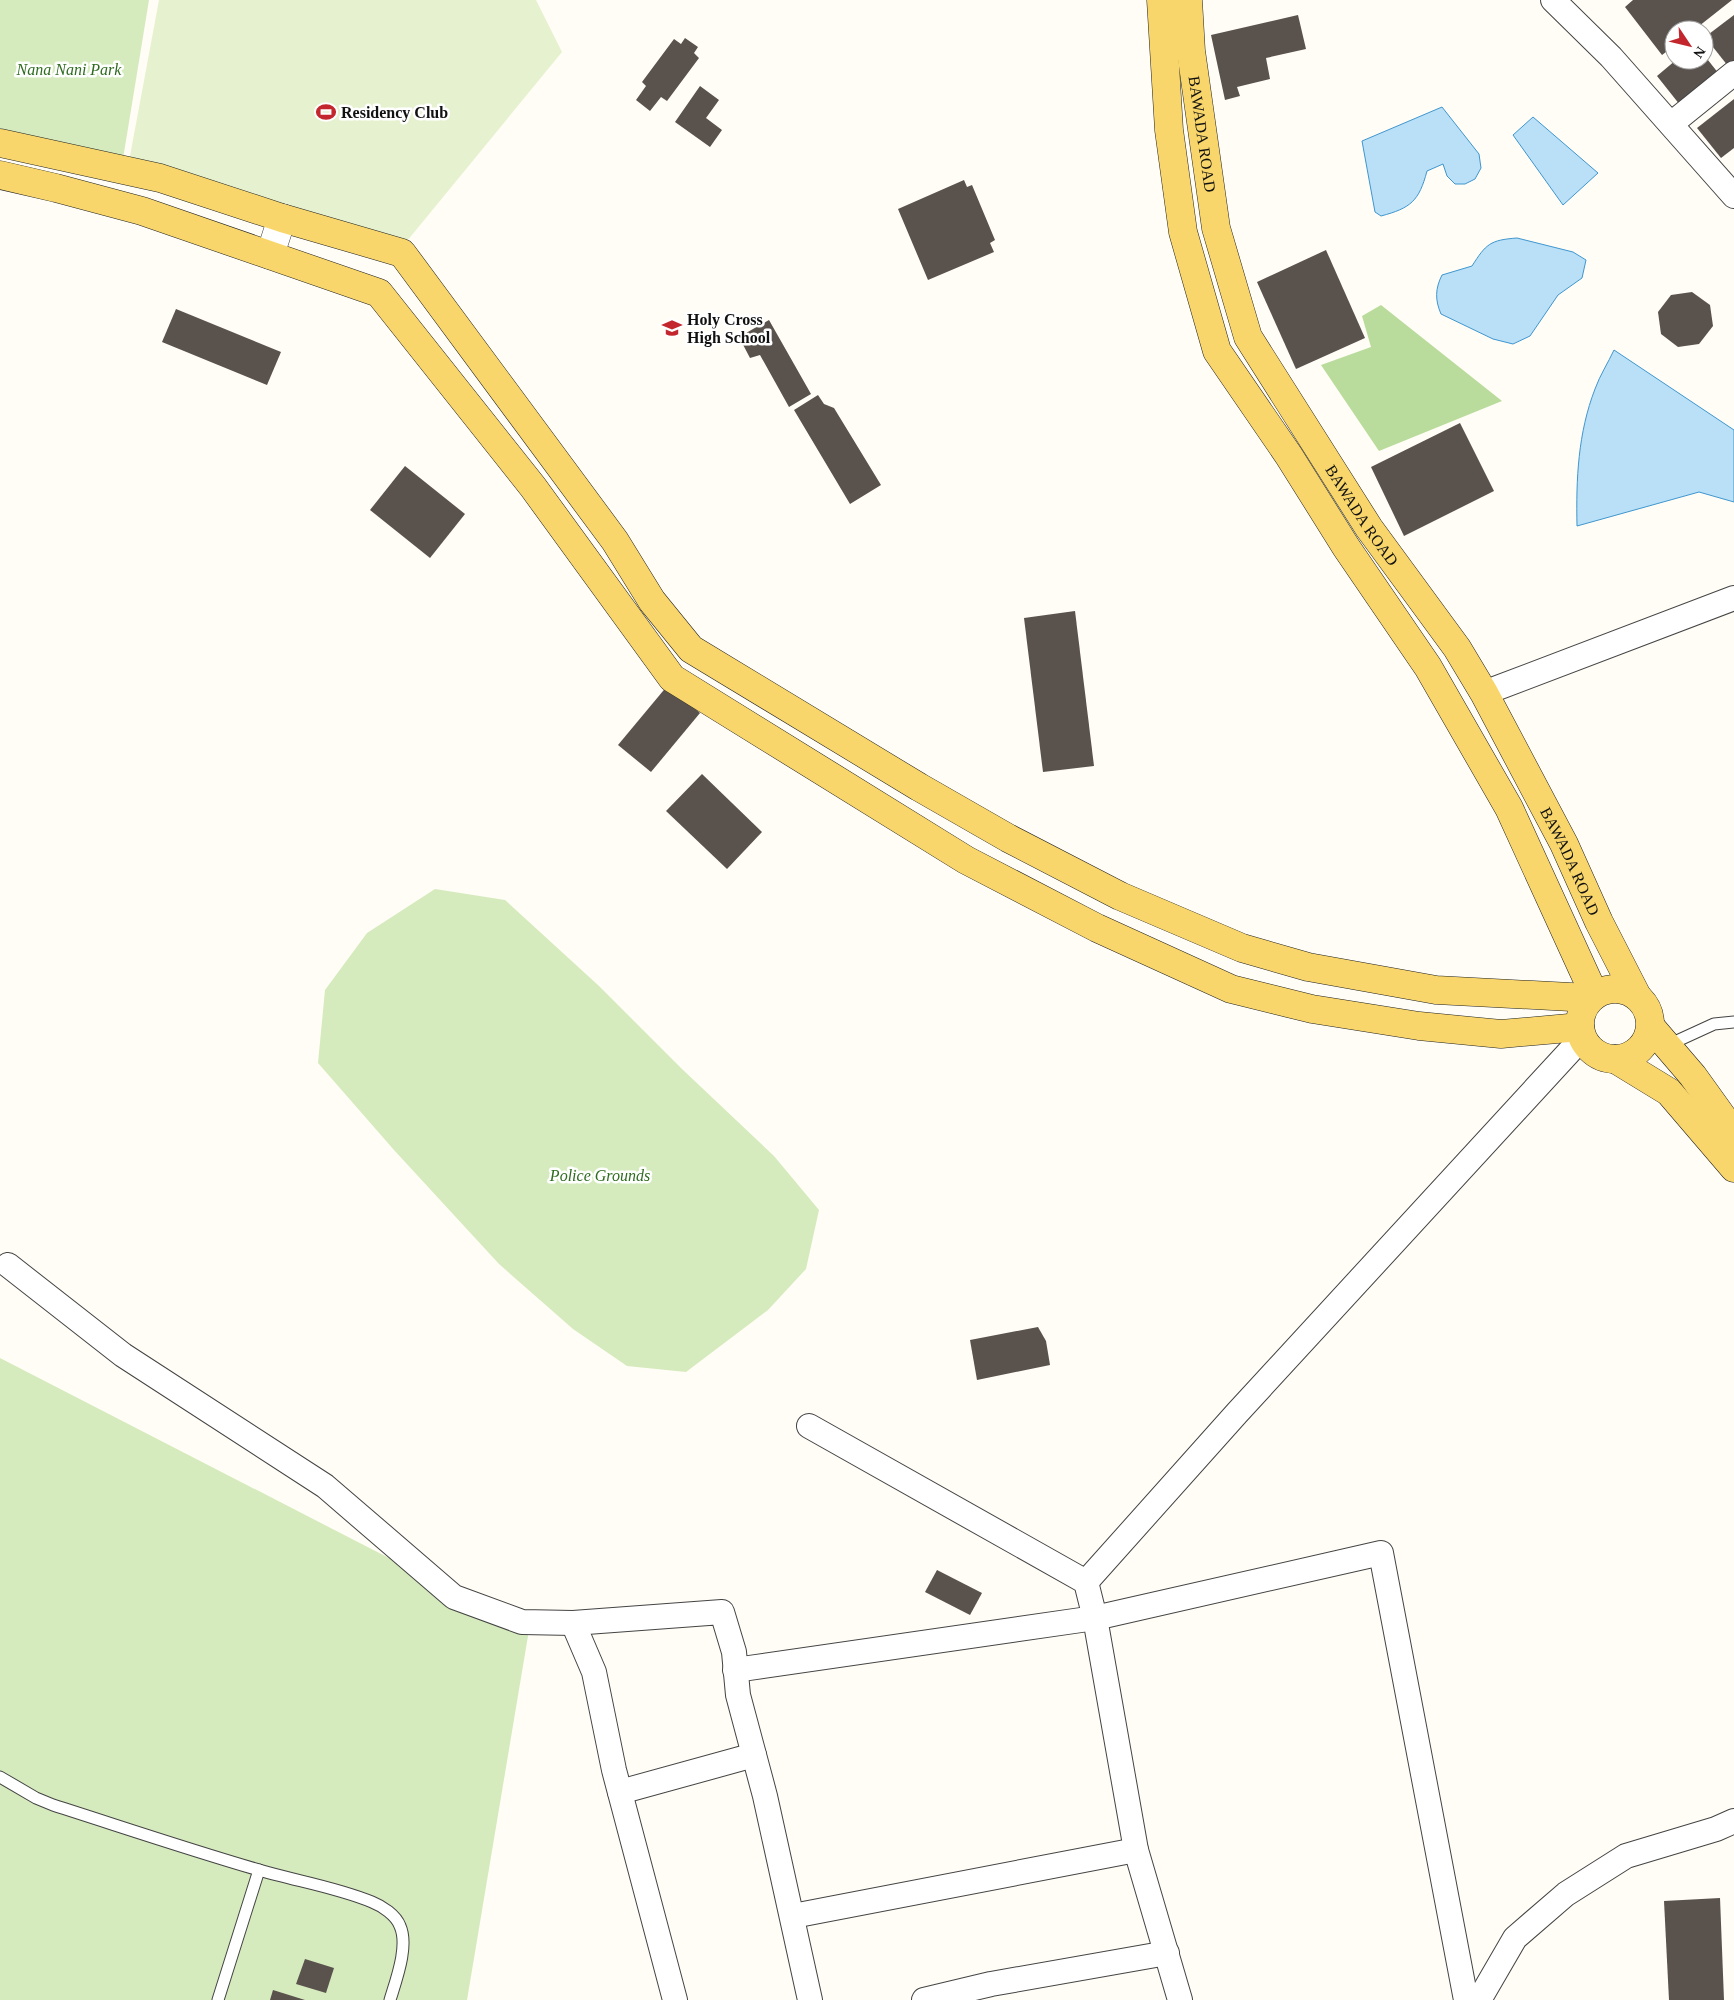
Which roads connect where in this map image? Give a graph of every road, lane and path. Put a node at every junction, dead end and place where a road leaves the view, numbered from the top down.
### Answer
1 (1160, 0) edge
2 (1188, 0) edge
3 (1553, 0) edge
4 (1734, 73) edge
5 (1671, 124) junction
6 (0, 143) edge
7 (0, 175) edge
8 (1734, 196) edge
9 (282, 218) junction
10 (270, 254) junction
11 (1734, 598) edge
12 (691, 649) junction
13 (672, 678) junction
14 (1484, 693) junction
15 (1592, 996) junction
16 (1636, 996) junction
17 (1734, 1022) edge
18 (1581, 1032) junction
19 (1658, 1036) junction
20 (1615, 1059) junction
21 (1734, 1133) edge
22 (1734, 1168) edge
23 (8, 1265) dead end
24 (809, 1426) dead end
25 (1086, 1582) junction
26 (1095, 1618) junction
27 (573, 1623) junction
28 (735, 1670) junction
29 (754, 1755) junction
30 (0, 1777) edge
31 (620, 1792) junction
32 (1734, 1821) edge
33 (1136, 1850) junction
34 (259, 1870) junction
35 (793, 1916) junction
36 (1167, 1953) junction
37 (218, 2000) edge
38 (390, 2000) edge
39 (675, 2000) edge
40 (810, 2000) edge
41 (924, 2000) edge
42 (1180, 2000) edge
43 (1466, 2000) edge
44 (1479, 2000) edge

1 - 15 main road
2 - 14 main road, BAWADA ROAD
3 - 5 street
4 - 5 street
5 - 8 street
6 - 9 main road
7 - 10 main road
9 - 10 street
9 - 12 main road
10 - 13 main road
11 - 14 street
12 - 13 main road
12 - 15 main road
13 - 18 main road
14 - 16 main road, BAWADA ROAD
15 - 16 main road
15 - 18 main road
16 - 19 main road
17 - 19 lane
18 - 20 main road
18 - 25 street
19 - 20 main road
19 - 21 main road
20 - 22 main road
23 - 27 street
24 - 25 street
25 - 26 street
26 - 28 street
26 - 33 street
26 - 43 street
27 - 28 street
27 - 31 street
28 - 29 street
29 - 31 street
29 - 35 street
30 - 34 lane
31 - 39 street
32 - 44 street
33 - 35 street
33 - 36 street
34 - 37 lane
34 - 38 lane
35 - 40 street
36 - 41 street
36 - 42 street

